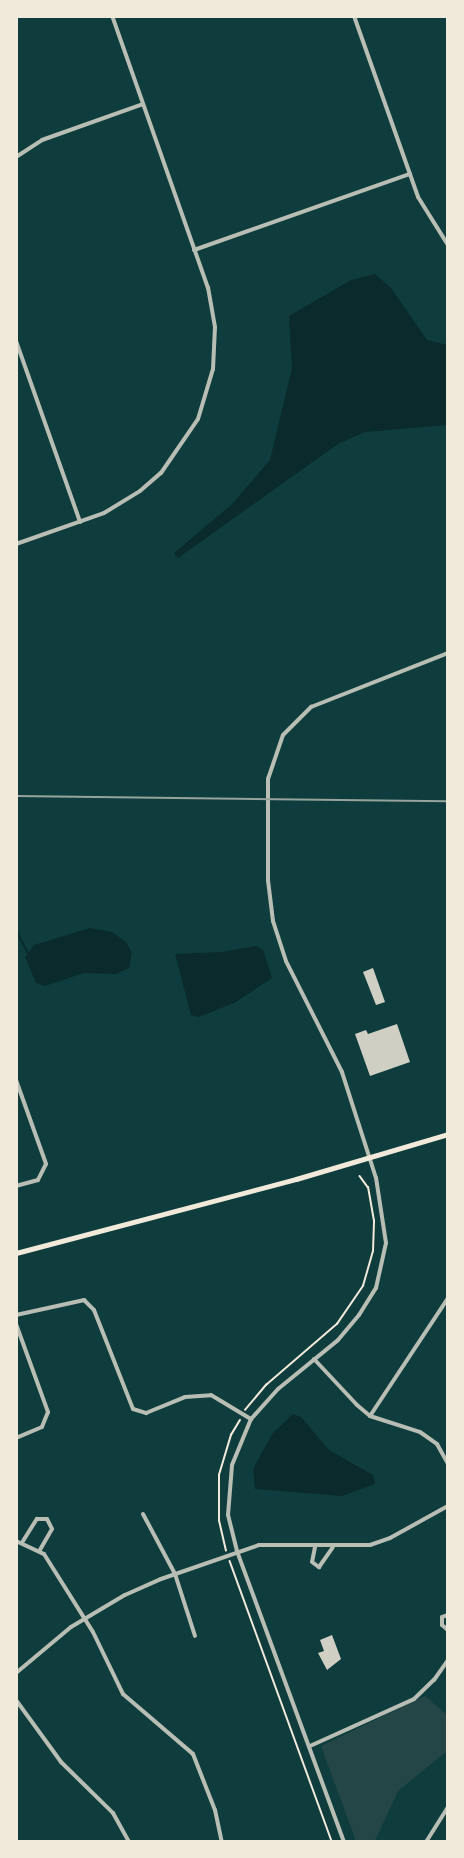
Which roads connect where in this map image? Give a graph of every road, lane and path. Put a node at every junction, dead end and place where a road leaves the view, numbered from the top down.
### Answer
1 (112, 16) edge
2 (354, 16) edge
3 (143, 104) junction
4 (16, 157) edge
5 (410, 174) junction
6 (447, 245) edge
7 (195, 250) junction
8 (16, 341) edge
9 (80, 522) junction
10 (16, 544) edge
11 (447, 653) edge
12 (17, 1083) edge
13 (447, 1134) edge
14 (369, 1157) junction
15 (360, 1177) dead end
16 (16, 1186) edge
17 (16, 1253) edge
18 (447, 1298) edge
19 (16, 1315) edge
20 (16, 1323) edge
21 (314, 1359) junction
22 (245, 1410) dead end
23 (370, 1416) junction
24 (240, 1419) dead end
25 (251, 1419) junction
26 (16, 1438) edge
27 (447, 1464) edge
28 (447, 1506) edge
29 (143, 1514) dead end
30 (16, 1540) edge
31 (23, 1541) junction
32 (315, 1547) junction
33 (333, 1547) junction
34 (225, 1548) dead end
35 (40, 1550) junction
36 (237, 1551) junction
37 (230, 1562) dead end
38 (175, 1574) junction
39 (447, 1615) edge
40 (85, 1618) junction
41 (447, 1630) edge
42 (195, 1636) dead end
43 (447, 1660) edge
44 (16, 1673) edge
45 (16, 1700) edge
46 (310, 1746) junction
47 (447, 1807) edge
48 (129, 1842) edge
49 (222, 1842) edge
50 (332, 1842) edge
51 (344, 1842) edge
52 (426, 1842) edge

1 - 3 street
2 - 5 street
3 - 4 street
3 - 7 street
5 - 6 street
5 - 7 street
7 - 9 street
8 - 9 street
9 - 10 street
11 - 14 street
12 - 16 street
13 - 14 main road
14 - 17 main road
14 - 21 street
15 - 22 path
18 - 23 street
19 - 25 street
20 - 26 street
21 - 23 street
21 - 25 street
23 - 27 street
24 - 34 path
25 - 36 street
28 - 33 street
29 - 38 street
30 - 31 street
31 - 35 street
31 - 35 street
32 - 33 street
32 - 33 street
32 - 36 street
35 - 40 street
36 - 38 street
36 - 46 street
37 - 50 path
38 - 40 street
38 - 42 street
39 - 41 street
40 - 44 street
40 - 49 street
43 - 46 street
45 - 48 street
46 - 51 street
47 - 52 street

